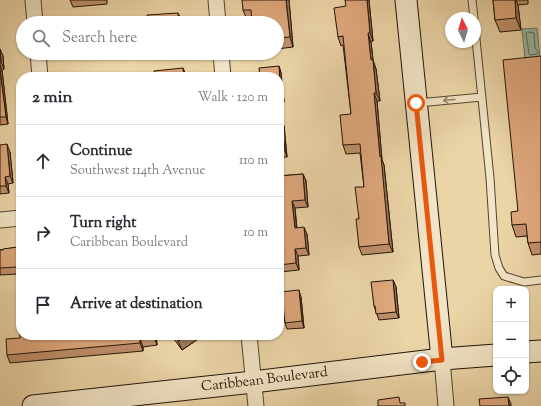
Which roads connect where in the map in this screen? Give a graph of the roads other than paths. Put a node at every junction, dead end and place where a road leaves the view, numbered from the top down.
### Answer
1 (33, 0) edge
2 (216, 0) edge
3 (406, 0) edge
4 (472, 0) edge
5 (473, 12) edge
6 (34, 16) edge
7 (217, 16) edge
8 (477, 48) edge
9 (39, 60) edge
10 (222, 60) edge
11 (40, 72) edge
12 (223, 72) edge
13 (482, 97) junction
14 (416, 103) junction
15 (16, 218) edge
16 (0, 220) edge
17 (541, 280) edge
18 (249, 340) edge
19 (541, 351) edge
20 (529, 352) edge
21 (493, 355) edge
22 (442, 360) junction
23 (253, 382) junction
24 (33, 406) edge
25 (256, 406) edge
26 (446, 406) edge

1 - 6 street
2 - 7 street
3 - 14 street
4 - 5 lane
8 - 13 lane
9 - 11 street
10 - 12 street
13 -> 14 lane
13 - 17 lane
14 - 22 street
15 - 16 street
18 - 23 street
19 - 20 street
21 - 22 street, Caribbean Boulevard
22 - 23 street, Caribbean Boulevard
22 - 26 street
23 - 24 street, Caribbean Boulevard
23 - 25 street

